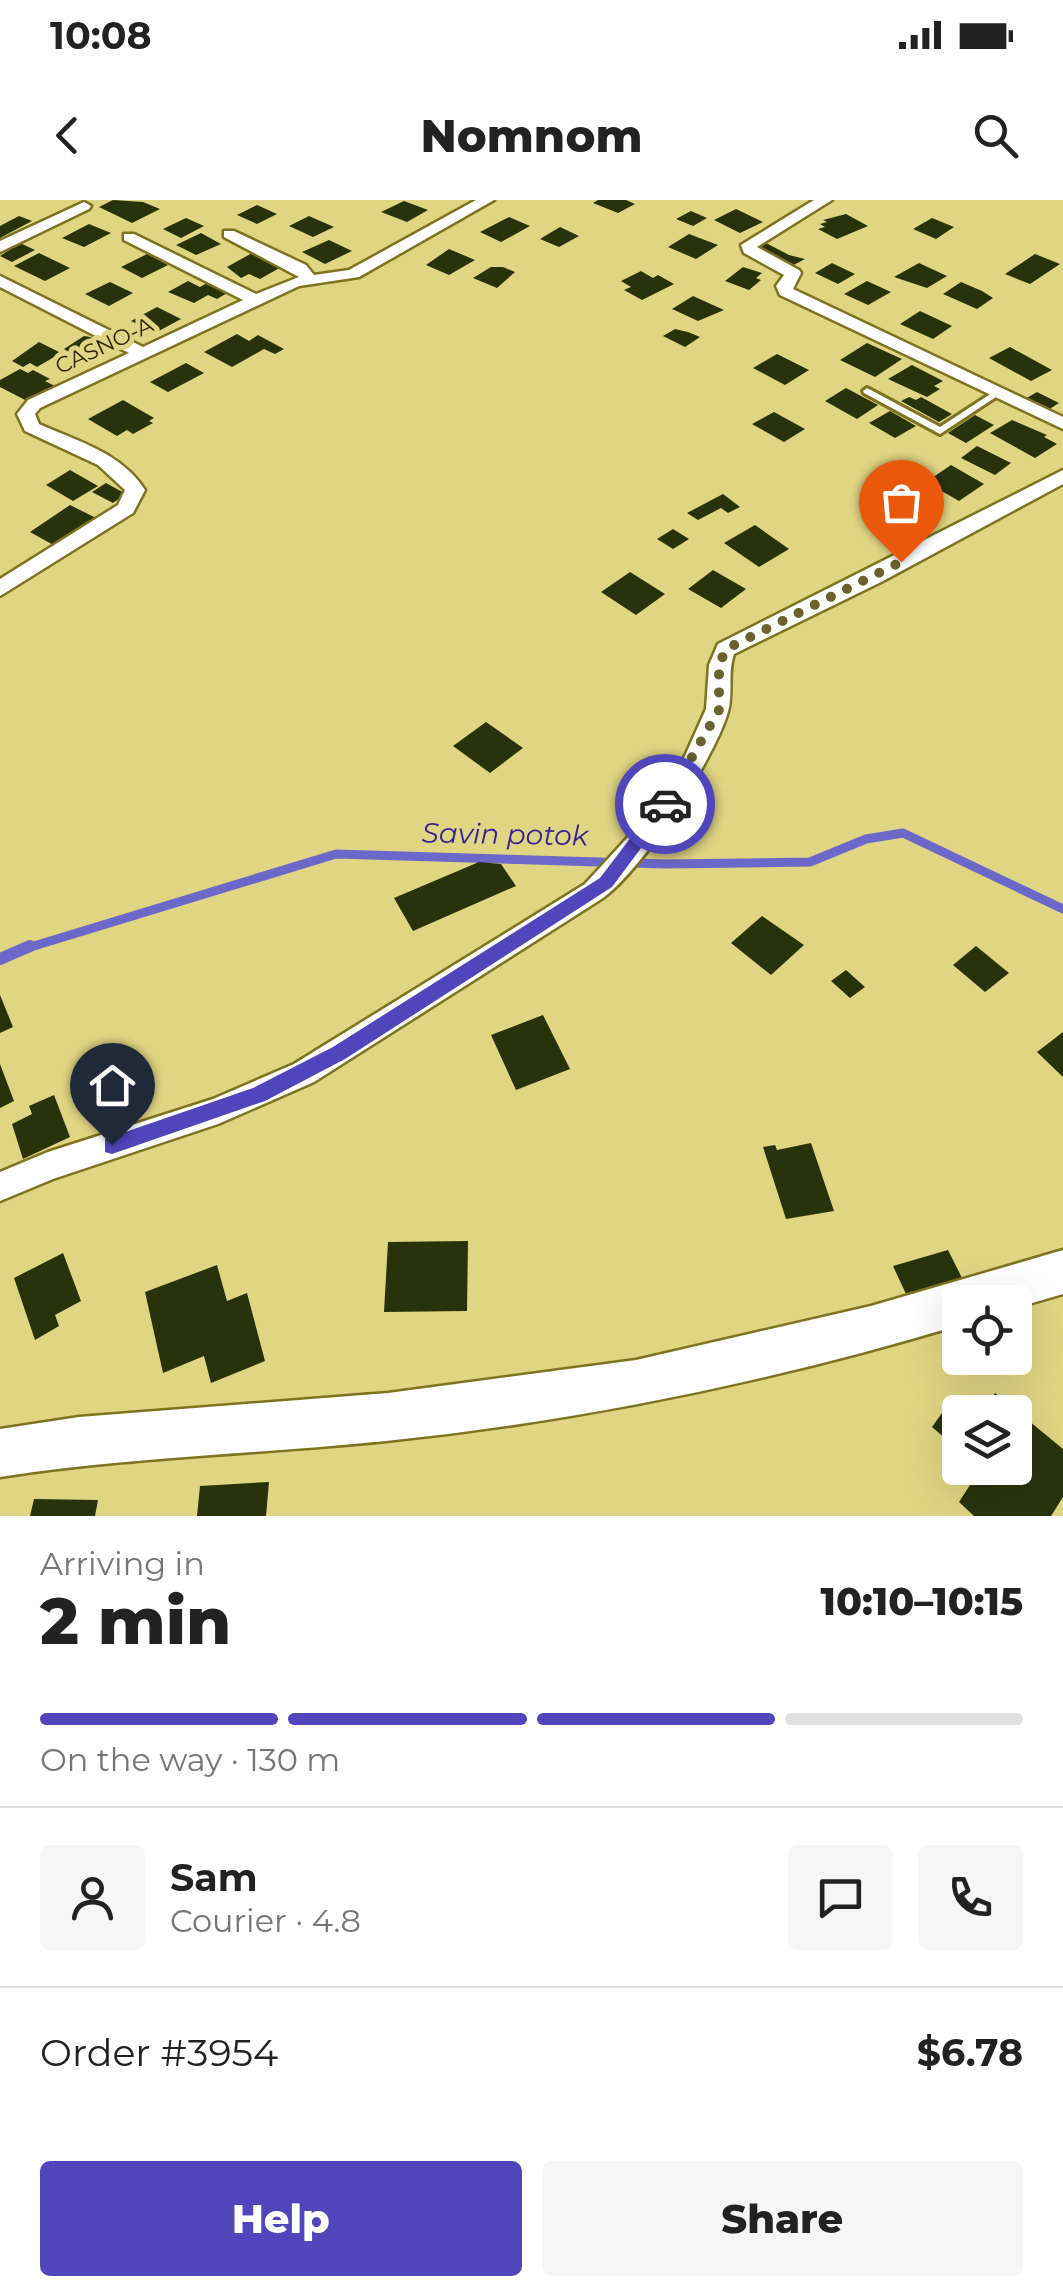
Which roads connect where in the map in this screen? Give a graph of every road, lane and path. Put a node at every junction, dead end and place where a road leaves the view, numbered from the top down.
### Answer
1 (487, 200) edge
2 (825, 200) edge
3 (84, 206) dead end
4 (229, 234) dead end
5 (129, 237) dead end
6 (0, 248) edge
7 (308, 278) junction
8 (0, 281) edge
9 (254, 299) junction
10 (140, 352) junction
11 (867, 391) dead end
12 (998, 393) junction
13 (1063, 424) edge
14 (1063, 476) edge
15 (0, 590) edge
16 (0, 1187) edge
17 (1063, 1272) edge
18 (0, 1453) edge

1 - 7 street, CASNO-A
2 - 12 street
3 - 6 street
4 - 7 street
5 - 9 street
7 - 9 street, CASNO-A
8 - 10 street
9 - 10 street, CASNO-A
10 - 15 street, CASNO-A
11 - 12 lane
12 - 13 street
14 - 16 street
17 - 18 street

